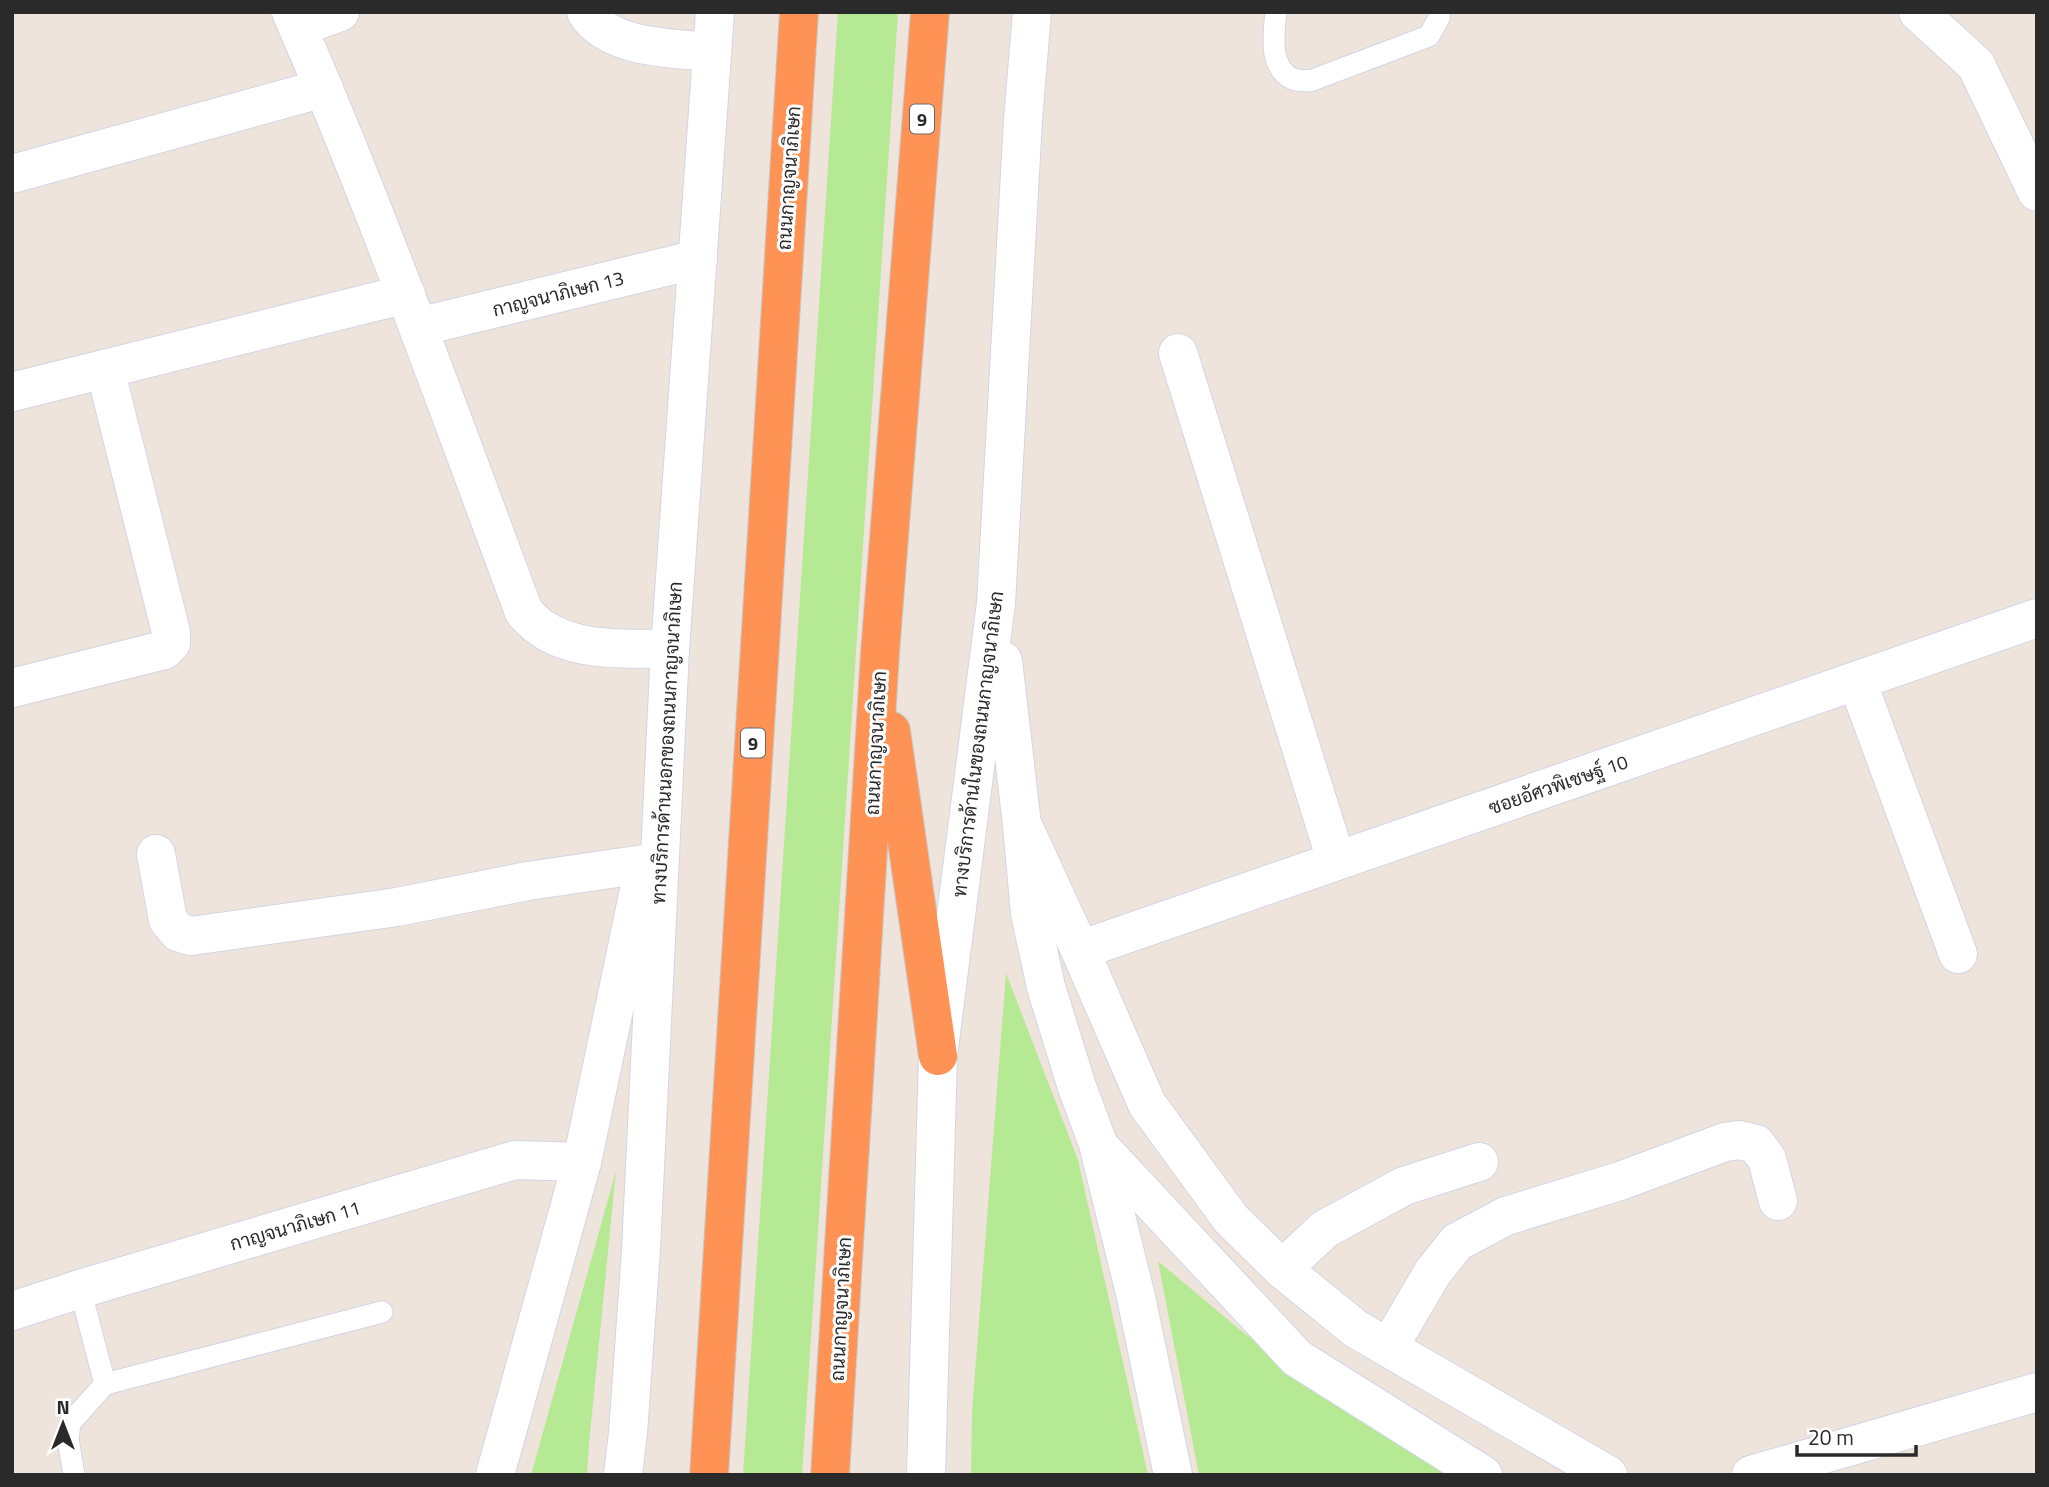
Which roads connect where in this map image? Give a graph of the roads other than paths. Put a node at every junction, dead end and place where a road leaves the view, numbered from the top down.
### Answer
1 (340, 12) edge
2 (586, 12) edge
3 (715, 12) edge
4 (799, 12) edge
5 (930, 12) edge
6 (1032, 12) edge
7 (1276, 12) edge
8 (1438, 12) edge
9 (1918, 12) edge
10 (294, 19) edge
11 (712, 52) junction
12 (324, 88) junction
13 (12, 174) edge
14 (2037, 192) edge
15 (698, 259) junction
16 (412, 311) junction
17 (1178, 353) dead end
18 (105, 369) junction
19 (12, 392) edge
20 (996, 603) junction
21 (2037, 618) edge
22 (670, 649) junction
23 (880, 653) junction
24 (1857, 681) junction
25 (12, 688) edge
26 (664, 777) junction
27 (1022, 825) junction
28 (156, 854) dead end
29 (1336, 860) junction
30 (645, 863) junction
31 (1080, 950) junction
32 (1958, 954) dead end
33 (938, 1056) junction
34 (1099, 1146) junction
35 (582, 1161) junction
36 (1479, 1161) dead end
37 (1778, 1200) dead end
38 (1282, 1269) junction
39 (80, 1289) junction
40 (12, 1311) edge
41 (382, 1312) dead end
42 (1389, 1347) junction
43 (105, 1384) junction
44 (2037, 1392) edge
45 (925, 1470) edge
46 (74, 1475) edge
47 (495, 1475) edge
48 (623, 1475) edge
49 (709, 1475) edge
50 (830, 1475) edge
51 (1173, 1475) edge
52 (1483, 1475) edge
53 (1608, 1475) edge
54 (1751, 1475) edge

1 - 10 street
2 - 11 street
3 - 11 street, ทางบริการด้านนอกของถนนกาญจนาภิเษก
4 - 49 highway, ถนนกาญจนาภิเษก / 9
5 - 23 highway, ถนนกาญจนาภิเษก / 9
6 - 20 street, ทางบริการด้านในของถนนกาญจนาภิเษก
7 - 8 lane
9 - 14 street
10 - 12 street
11 - 15 street, ทางบริการด้านนอกของถนนกาญจนาภิเษก
12 - 13 street
12 - 16 street
15 - 16 street, กาญจนาภิเษก 13
15 - 22 street, ทางบริการด้านนอกของถนนกาญจนาภิเษก
16 - 18 street, กาญจนาภิเษก 13
16 - 22 street
17 - 29 street
18 - 19 street, กาญจนาภิเษก 13
18 - 25 street
20 - 27 street
20 - 33 street, ทางบริการด้านในของถนนกาญจนาภิเษก
21 - 24 street, ซอยอัศวพิเชษฐ์ 10
22 - 26 street, ทางบริการด้านนอกของถนนกาญจนาภิเษก
23 - 33 highway
23 - 50 highway, ถนนกาญจนาภิเษก / 9
24 - 29 street, ซอยอัศวพิเชษฐ์ 10
24 - 32 street
26 - 30 street
26 - 48 street, ทางบริการด้านนอกของถนนกาญจนาภิเษก
27 - 31 street
27 - 34 street
28 - 30 street
29 - 31 street, ซอยอัศวพิเชษฐ์ 10
30 - 35 street
31 - 38 street
33 - 45 street, ทางบริการด้านในของถนนกาญจนาภิเษก
34 - 51 street
34 - 52 street
35 - 39 street, กาญจนาภิเษก 11
35 - 47 street
36 - 38 street
37 - 42 street
38 - 42 street
39 - 40 street, กาญจนาภิเษก 11
39 - 43 lane
41 - 43 lane
42 - 53 street
43 - 46 lane
44 - 54 street

